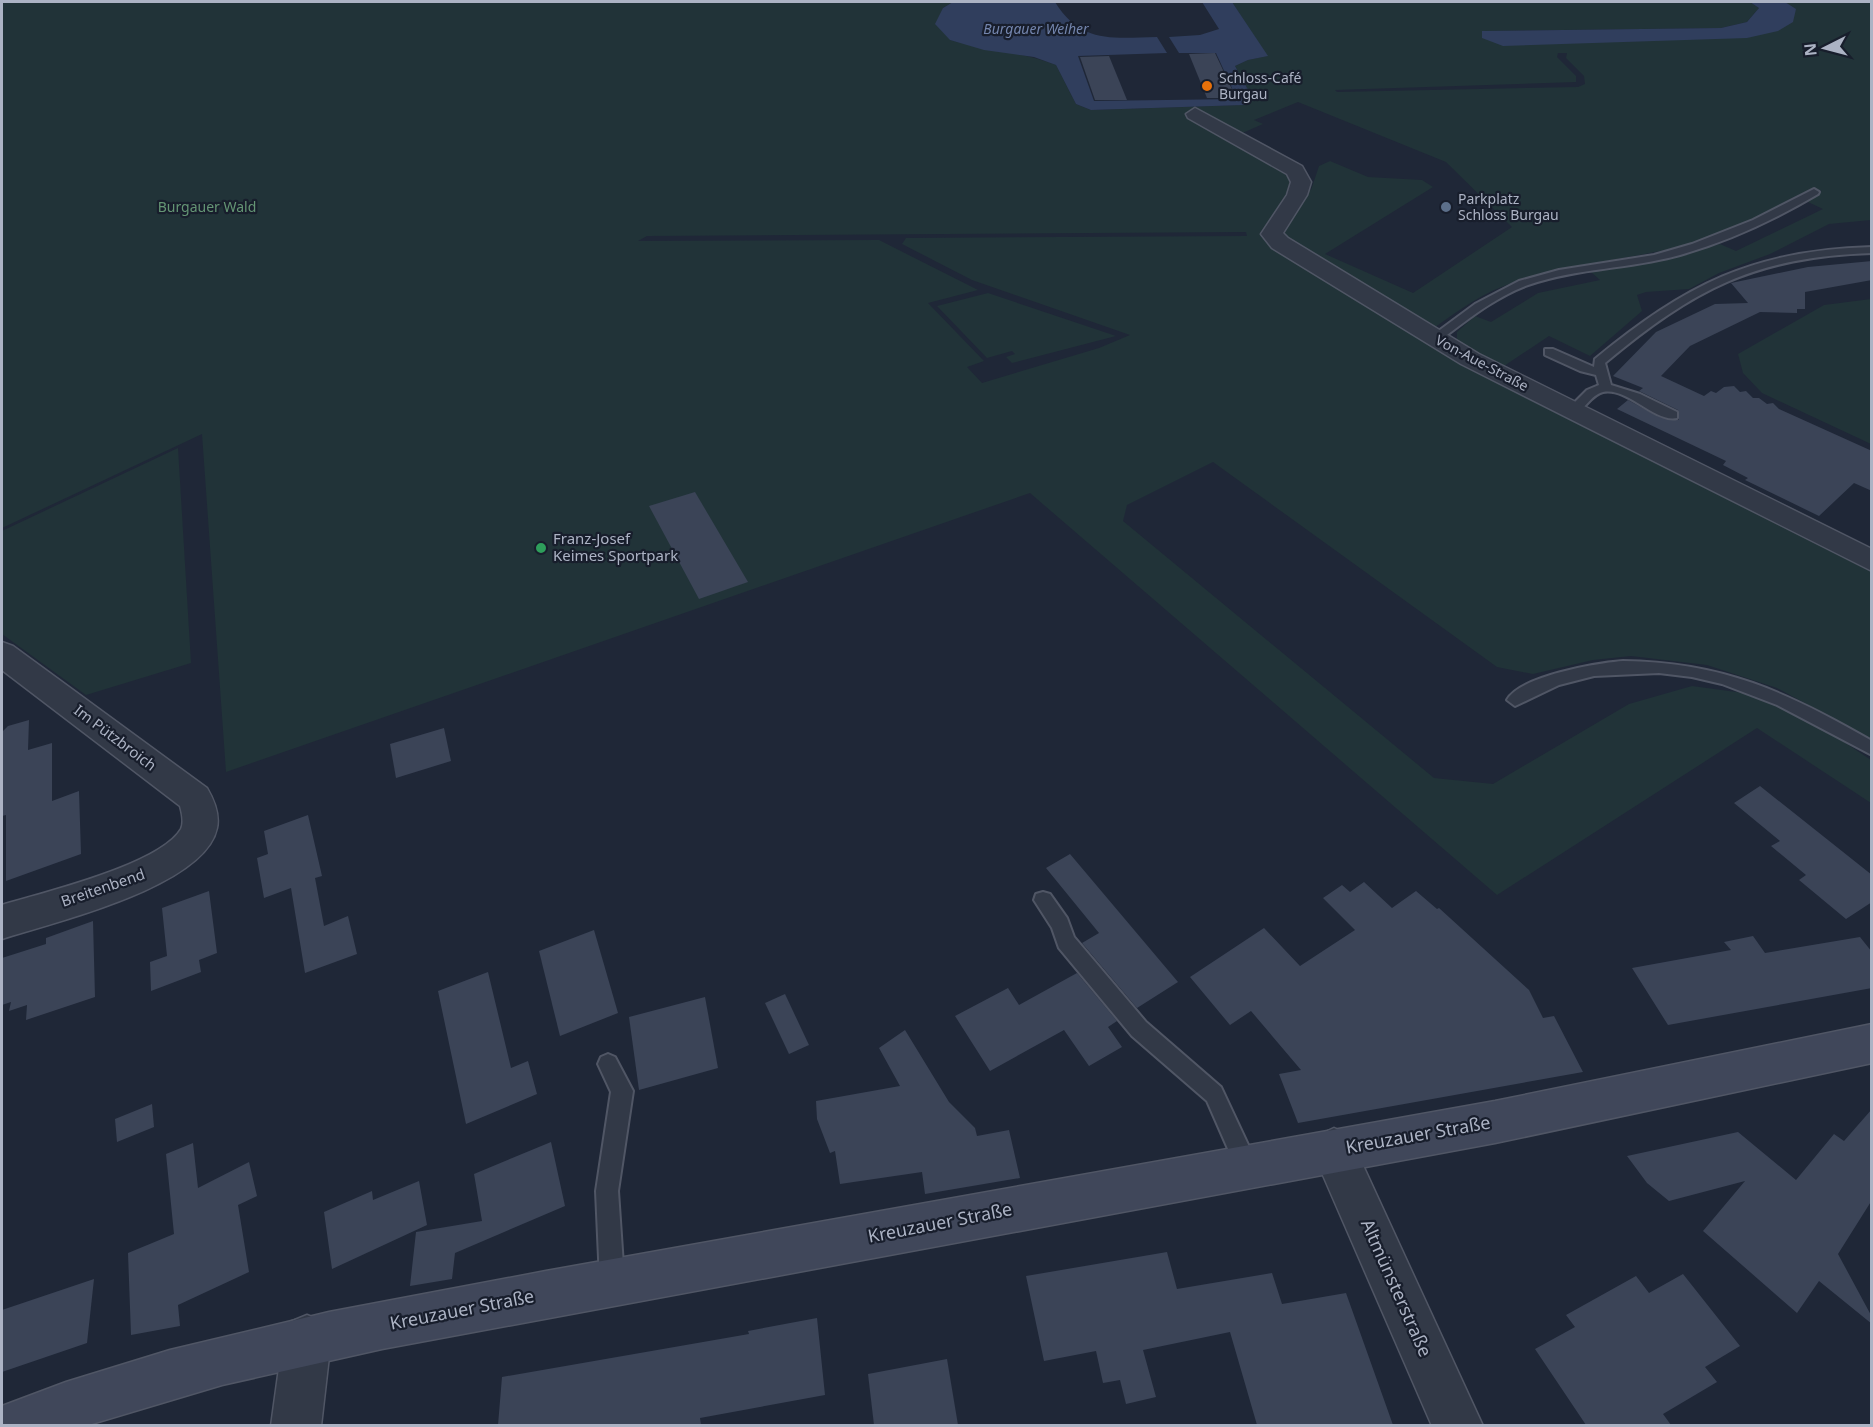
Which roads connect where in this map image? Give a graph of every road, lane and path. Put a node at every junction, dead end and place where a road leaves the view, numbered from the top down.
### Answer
1 (1195, 114) dead end
2 (1814, 192) dead end
3 (1872, 250) edge
4 (1435, 338) junction
5 (1549, 352) dead end
6 (1600, 372) junction
7 (1606, 388) junction
8 (1573, 410) junction
9 (1672, 415) dead end
10 (1872, 561) edge
11 (2, 654) edge
12 (1515, 700) dead end
13 (1872, 749) edge
14 (195, 838) joint
15 (1043, 900) dead end
16 (2, 922) edge
17 (1872, 1043) edge
18 (608, 1064) dead end
19 (1334, 1150) junction
20 (1247, 1166) junction
21 (612, 1281) junction
22 (307, 1339) junction
23 (14, 1425) edge
24 (296, 1425) edge
25 (1458, 1425) edge

1 - 4 street, Von-Aue-Straße
2 - 4 lane
3 - 6 lane
4 - 8 street, Von-Aue-Straße
5 - 6 lane
6 - 7 lane
7 - 8 lane
7 - 9 lane
8 - 10 street, Von-Aue-Straße
11 - 14 street, Im Pützbroich
12 - 13 lane
14 - 16 street, Breitenbend
15 - 20 lane
17 - 19 main road, Kreuzauer Straße
18 - 21 lane
19 - 20 main road, Kreuzauer Straße
19 - 25 street, Altmünsterstraße
20 - 21 main road, Kreuzauer Straße
21 - 22 main road, Kreuzauer Straße
22 - 23 main road, Kreuzauer Straße
22 - 24 street

